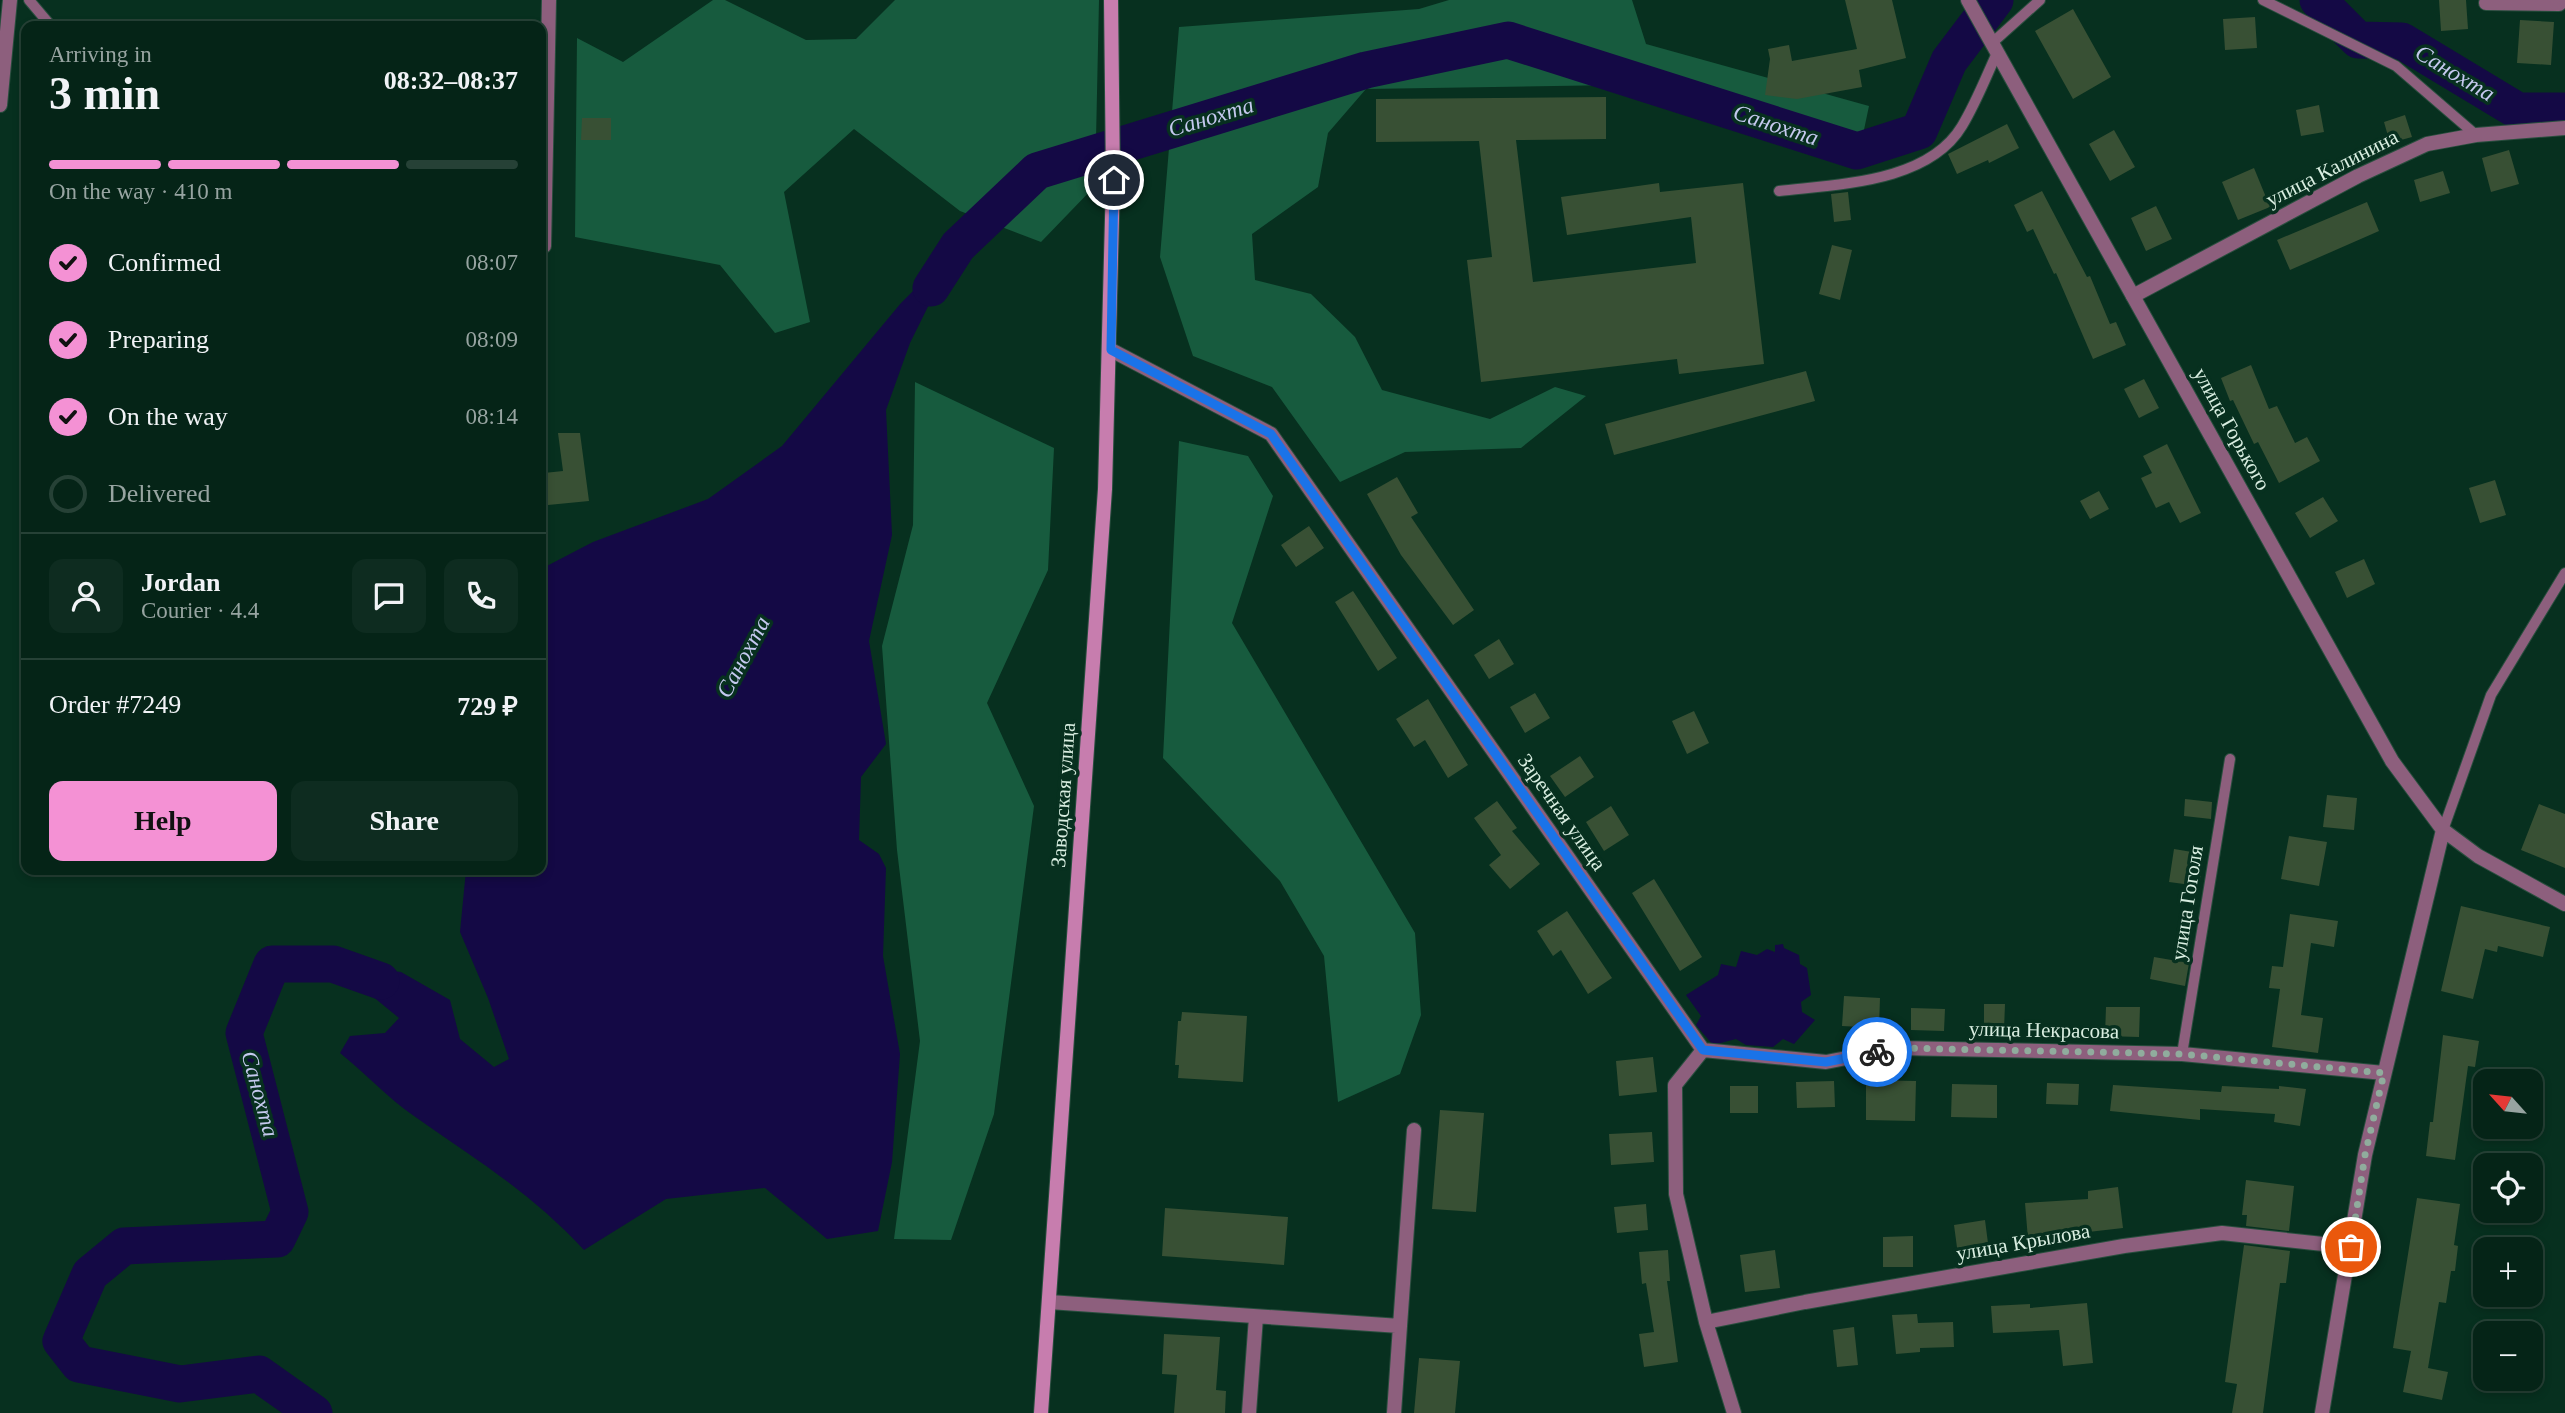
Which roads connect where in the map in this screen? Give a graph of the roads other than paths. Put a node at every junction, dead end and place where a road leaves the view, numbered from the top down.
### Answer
1 (10, 0) edge
2 (29, 0) edge
3 (549, 0) edge
4 (1111, 0) edge
5 (1968, 0) edge
6 (2040, 0) edge
7 (2263, 0) edge
8 (2563, 0) edge
9 (2486, 3) dead end
10 (47, 21) edge
11 (1995, 48) junction
12 (0, 105) edge
13 (2565, 128) edge
14 (2476, 135) junction
15 (546, 148) edge
16 (1779, 191) dead end
17 (2133, 296) junction
18 (1111, 350) junction
19 (2565, 573) edge
20 (2230, 759) dead end
21 (2443, 830) junction
22 (2565, 904) edge
23 (1703, 1050) junction
24 (2182, 1054) junction
25 (2384, 1073) junction
26 (1414, 1130) dead end
27 (2351, 1247) junction
28 (1049, 1302) junction
29 (1256, 1317) junction
30 (1706, 1322) junction
31 (1400, 1326) junction
32 (1041, 1413) edge
33 (1250, 1413) edge
34 (1394, 1413) edge
35 (1734, 1413) edge
36 (2322, 1413) edge

1 - 12 street
2 - 10 lane
3 - 15 street
4 - 18 main road, Заводская улица
5 - 11 street, улица Горького
6 - 11 lane
7 - 14 lane
8 - 9 street
11 - 16 lane
11 - 17 street, улица Горького
13 - 14 street, улица Калинина
14 - 17 street, улица Калинина
17 - 21 street, улица Горького
18 - 23 street, Заречная улица
18 - 28 main road, Заводская улица
19 - 21 lane
20 - 24 lane, улица Гоголя
21 - 22 street, улица Горького
21 - 25 street
23 - 24 street, улица Некрасова
23 - 30 street
24 - 25 street, улица Некрасова
25 - 27 street
26 - 31 street
27 - 30 street, улица Крылова
27 - 36 street
28 - 29 street
28 - 32 main road, Заводская улица
29 - 31 street
29 - 33 street
30 - 35 street
31 - 34 street

